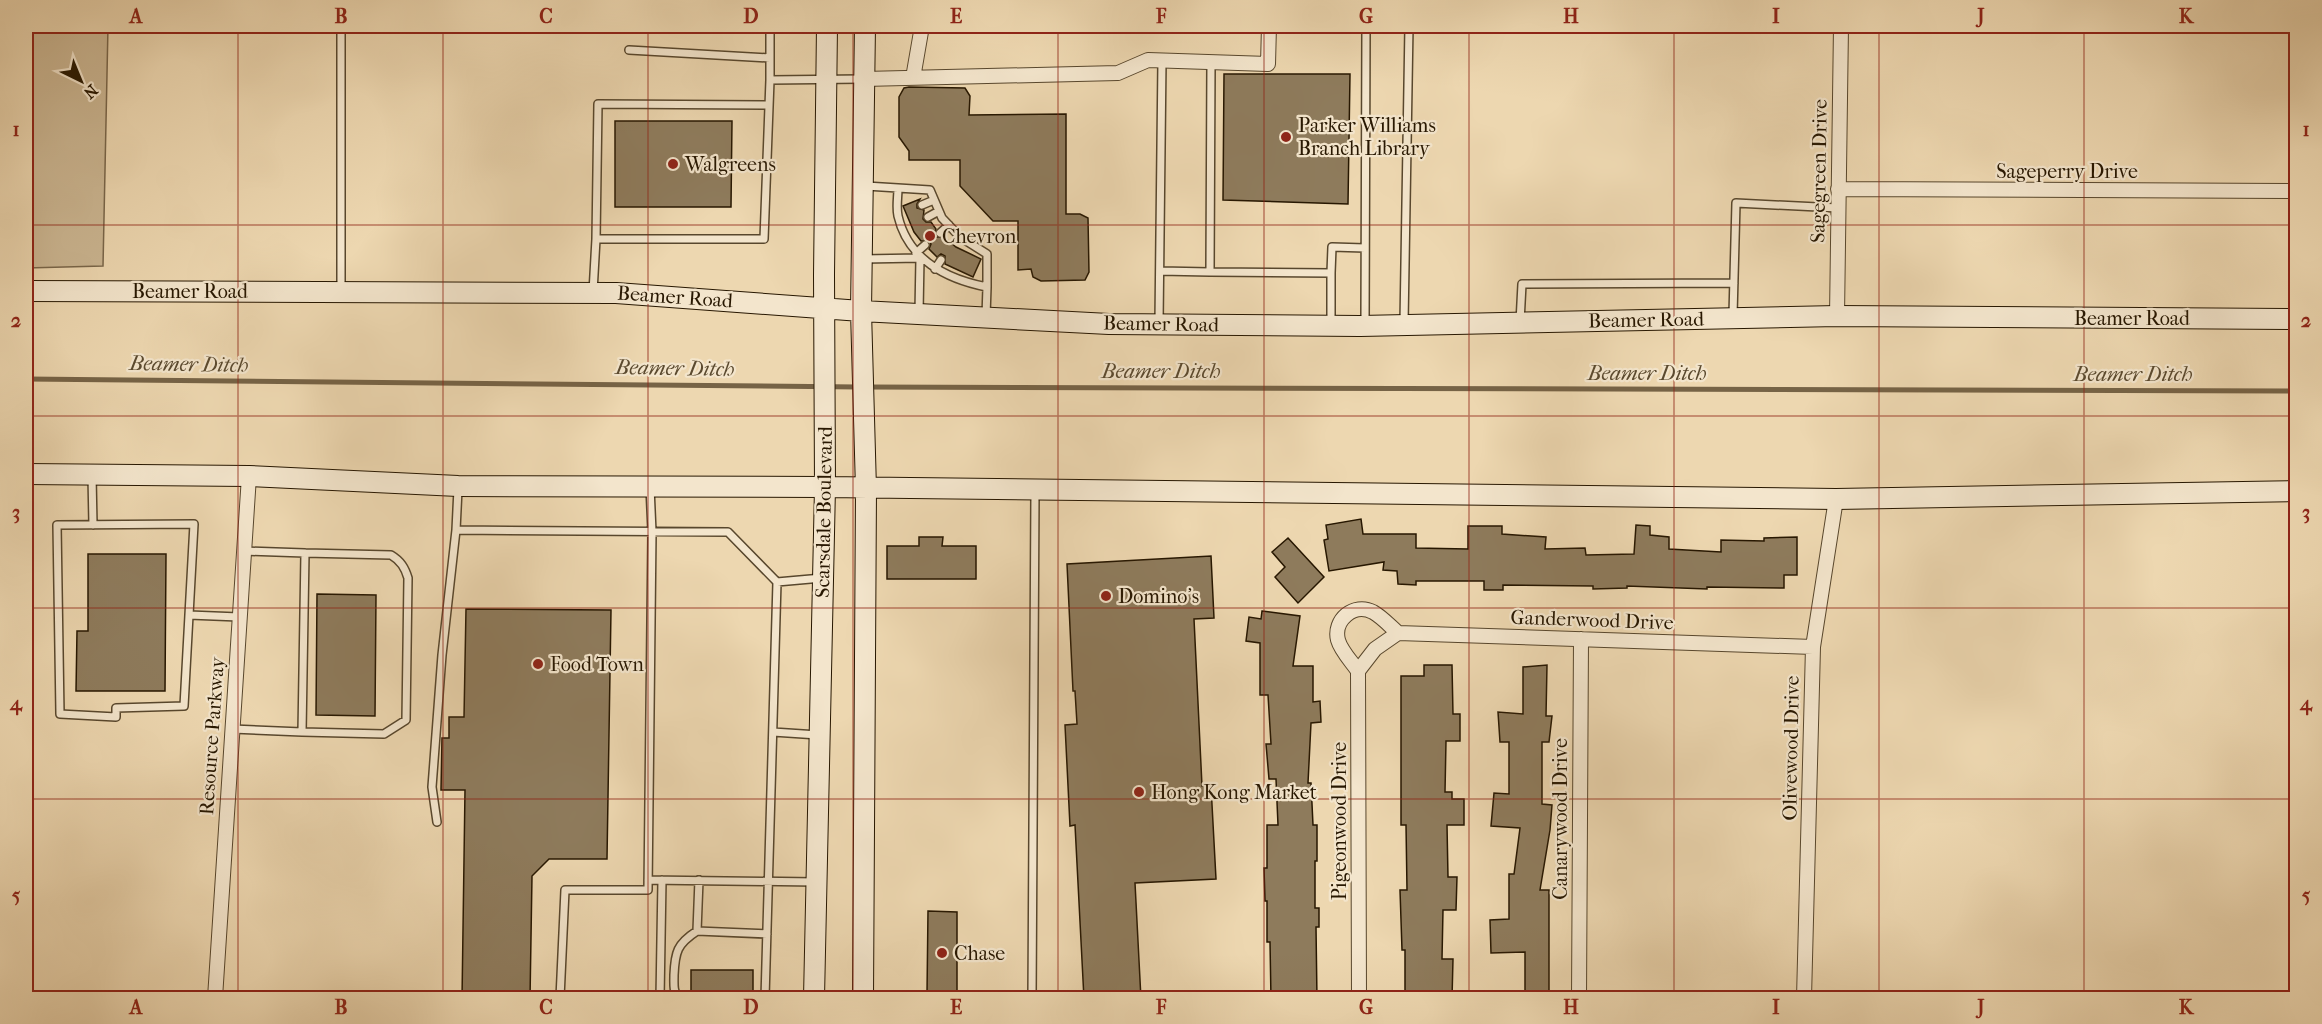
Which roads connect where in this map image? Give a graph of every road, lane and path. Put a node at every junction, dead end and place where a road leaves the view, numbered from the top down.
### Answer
1 (341, 26) edge
2 (770, 26) edge
3 (827, 26) edge
4 (865, 26) edge
5 (922, 26) edge
6 (1269, 26) edge
7 (1366, 26) edge
8 (1409, 26) edge
9 (1841, 26) edge
10 (629, 50) dead end
11 (770, 58) junction
12 (1162, 60) junction
13 (1211, 62) junction
14 (914, 78) junction
15 (864, 79) junction
16 (826, 80) junction
17 (770, 81) junction
18 (769, 105) junction
19 (863, 186) junction
20 (898, 188) junction
21 (1838, 189) junction
22 (2296, 191) edge
23 (934, 200) junction
24 (922, 205) dead end
25 (1838, 208) junction
26 (939, 211) junction
27 (928, 217) dead end
28 (910, 225) dead end
29 (949, 225) junction
30 (903, 229) junction
31 (940, 233) dead end
32 (959, 236) junction
33 (596, 239) junction
34 (953, 244) dead end
35 (971, 244) junction
36 (925, 245) dead end
37 (1365, 248) junction
38 (981, 250) junction
39 (967, 253) dead end
40 (918, 256) junction
41 (978, 258) dead end
42 (862, 259) junction
43 (941, 260) dead end
44 (935, 269) junction
45 (1160, 271) junction
46 (1210, 272) junction
47 (1330, 273) junction
48 (1734, 283) junction
49 (987, 287) junction
50 (26, 291) edge
51 (341, 292) junction
52 (592, 292) junction
53 (861, 311) junction
54 (919, 314) junction
55 (1837, 316) junction
56 (825, 317) junction
57 (986, 318) junction
58 (1733, 318) junction
59 (2296, 319) edge
60 (1520, 323) junction
61 (1159, 324) junction
62 (1404, 325) junction
63 (1331, 326) junction
64 (1365, 326) junction
65 (26, 474) edge
66 (92, 475) junction
67 (249, 476) junction
68 (458, 486) junction
69 (650, 487) junction
70 (825, 487) junction
71 (866, 489) junction
72 (1035, 490) junction
73 (2296, 491) edge
74 (1836, 499) junction
75 (93, 525) junction
76 (456, 530) junction
77 (652, 532) junction
78 (244, 551) junction
79 (305, 553) junction
80 (823, 578) junction
81 (777, 582) junction
82 (189, 615) junction
83 (240, 617) junction
84 (1398, 633) junction
85 (1581, 639) junction
86 (1813, 647) junction
87 (1358, 671) junction
88 (232, 729) junction
89 (302, 732) junction
90 (773, 732) junction
91 (818, 735) junction
92 (437, 822) dead end
93 (648, 880) junction
94 (662, 880) junction
95 (699, 880) junction
96 (769, 880) junction
97 (816, 882) junction
98 (697, 931) junction
99 (767, 934) junction
100 (215, 999) edge
101 (560, 999) edge
102 (660, 999) edge
103 (678, 999) edge
104 (765, 999) edge
105 (814, 999) edge
106 (863, 999) edge
107 (1032, 999) edge
108 (1359, 999) edge
109 (1579, 999) edge
110 (1804, 999) edge

1 - 51 lane
2 - 11 lane
3 - 16 main road, Scarsdale Boulevard
4 - 15 main road, Scarsdale Boulevard
5 - 14 street
6 - 13 street
7 - 37 lane
8 - 62 lane
9 - 21 street, Sagegreen Drive
10 - 11 lane
11 - 17 lane
12 - 13 street
12 - 14 street
12 - 45 lane
13 - 46 lane
14 - 15 street
15 - 16 lane
15 - 19 main road, Scarsdale Boulevard
16 - 17 lane
16 - 56 main road, Scarsdale Boulevard
17 - 18 lane
18 - 33 lane
18 - 33 lane
19 - 20 lane
19 - 42 main road, Scarsdale Boulevard
20 - 23 lane
20 - 30 lane
21 - 22 street, Sageperry Drive
21 - 25 street, Sagegreen Drive
23 - 24 lane
23 - 26 lane
25 - 48 lane
25 - 55 street, Sagegreen Drive
26 - 27 lane
26 - 29 lane
28 - 30 lane
29 - 31 lane
29 - 32 lane
30 - 40 lane
32 - 34 lane
32 - 35 lane
33 - 52 lane
35 - 38 lane
35 - 39 lane
36 - 40 lane
37 - 47 lane
37 - 64 lane
38 - 41 lane
38 - 49 lane
40 - 42 lane
40 - 44 lane
40 - 54 lane
42 - 53 main road, Scarsdale Boulevard
43 - 44 lane
44 - 49 lane
45 - 46 lane
45 - 61 lane
46 - 47 lane
47 - 63 lane
48 - 58 lane
48 - 60 lane
49 - 57 lane
50 - 51 main road, Beamer Road
51 - 52 main road, Beamer Road
52 - 56 main road, Beamer Road
53 - 54 main road, Beamer Road
53 - 56 main road, Beamer Road
53 - 71 main road, Scarsdale Boulevard
54 - 57 main road, Beamer Road
55 - 58 main road, Beamer Road
55 - 59 main road, Beamer Road
56 - 70 main road, Scarsdale Boulevard
57 - 61 main road, Beamer Road
58 - 60 main road, Beamer Road
60 - 62 main road, Beamer Road
61 - 63 main road, Beamer Road
62 - 64 main road, Beamer Road
63 - 64 main road, Beamer Road
65 - 66 main road
66 - 67 main road
66 - 75 lane
67 - 68 main road
67 - 78 street, Resource Parkway
68 - 69 main road
68 - 76 lane
69 - 70 main road
69 - 77 lane
70 - 71 main road
70 - 80 main road, Scarsdale Boulevard
71 - 72 main road
71 - 106 main road, Scarsdale Boulevard
72 - 74 main road
72 - 107 lane
73 - 74 main road
74 - 86 street, Olivewood Drive
75 - 82 lane
75 - 82 lane
76 - 77 lane
76 - 92 lane
77 - 81 lane
77 - 93 lane
78 - 79 lane
78 - 83 street, Resource Parkway
79 - 89 lane
79 - 89 lane
80 - 81 lane
80 - 91 main road, Scarsdale Boulevard
81 - 90 lane
82 - 83 lane
83 - 88 street, Resource Parkway
84 - 85 street, Ganderwood Drive
84 - 87 street
84 - 87 street
85 - 86 street, Ganderwood Drive
85 - 109 street, Canarywood Drive
86 - 110 street, Olivewood Drive
87 - 108 street, Pigeonwood Drive
88 - 89 lane
88 - 100 street, Resource Parkway
90 - 91 lane
90 - 96 lane
91 - 97 main road, Scarsdale Boulevard
93 - 94 lane
93 - 101 lane
94 - 95 lane
94 - 102 lane
95 - 96 lane
95 - 98 lane
96 - 97 lane
96 - 99 lane
97 - 105 main road, Scarsdale Boulevard
98 - 99 lane
98 - 103 lane
99 - 104 lane

